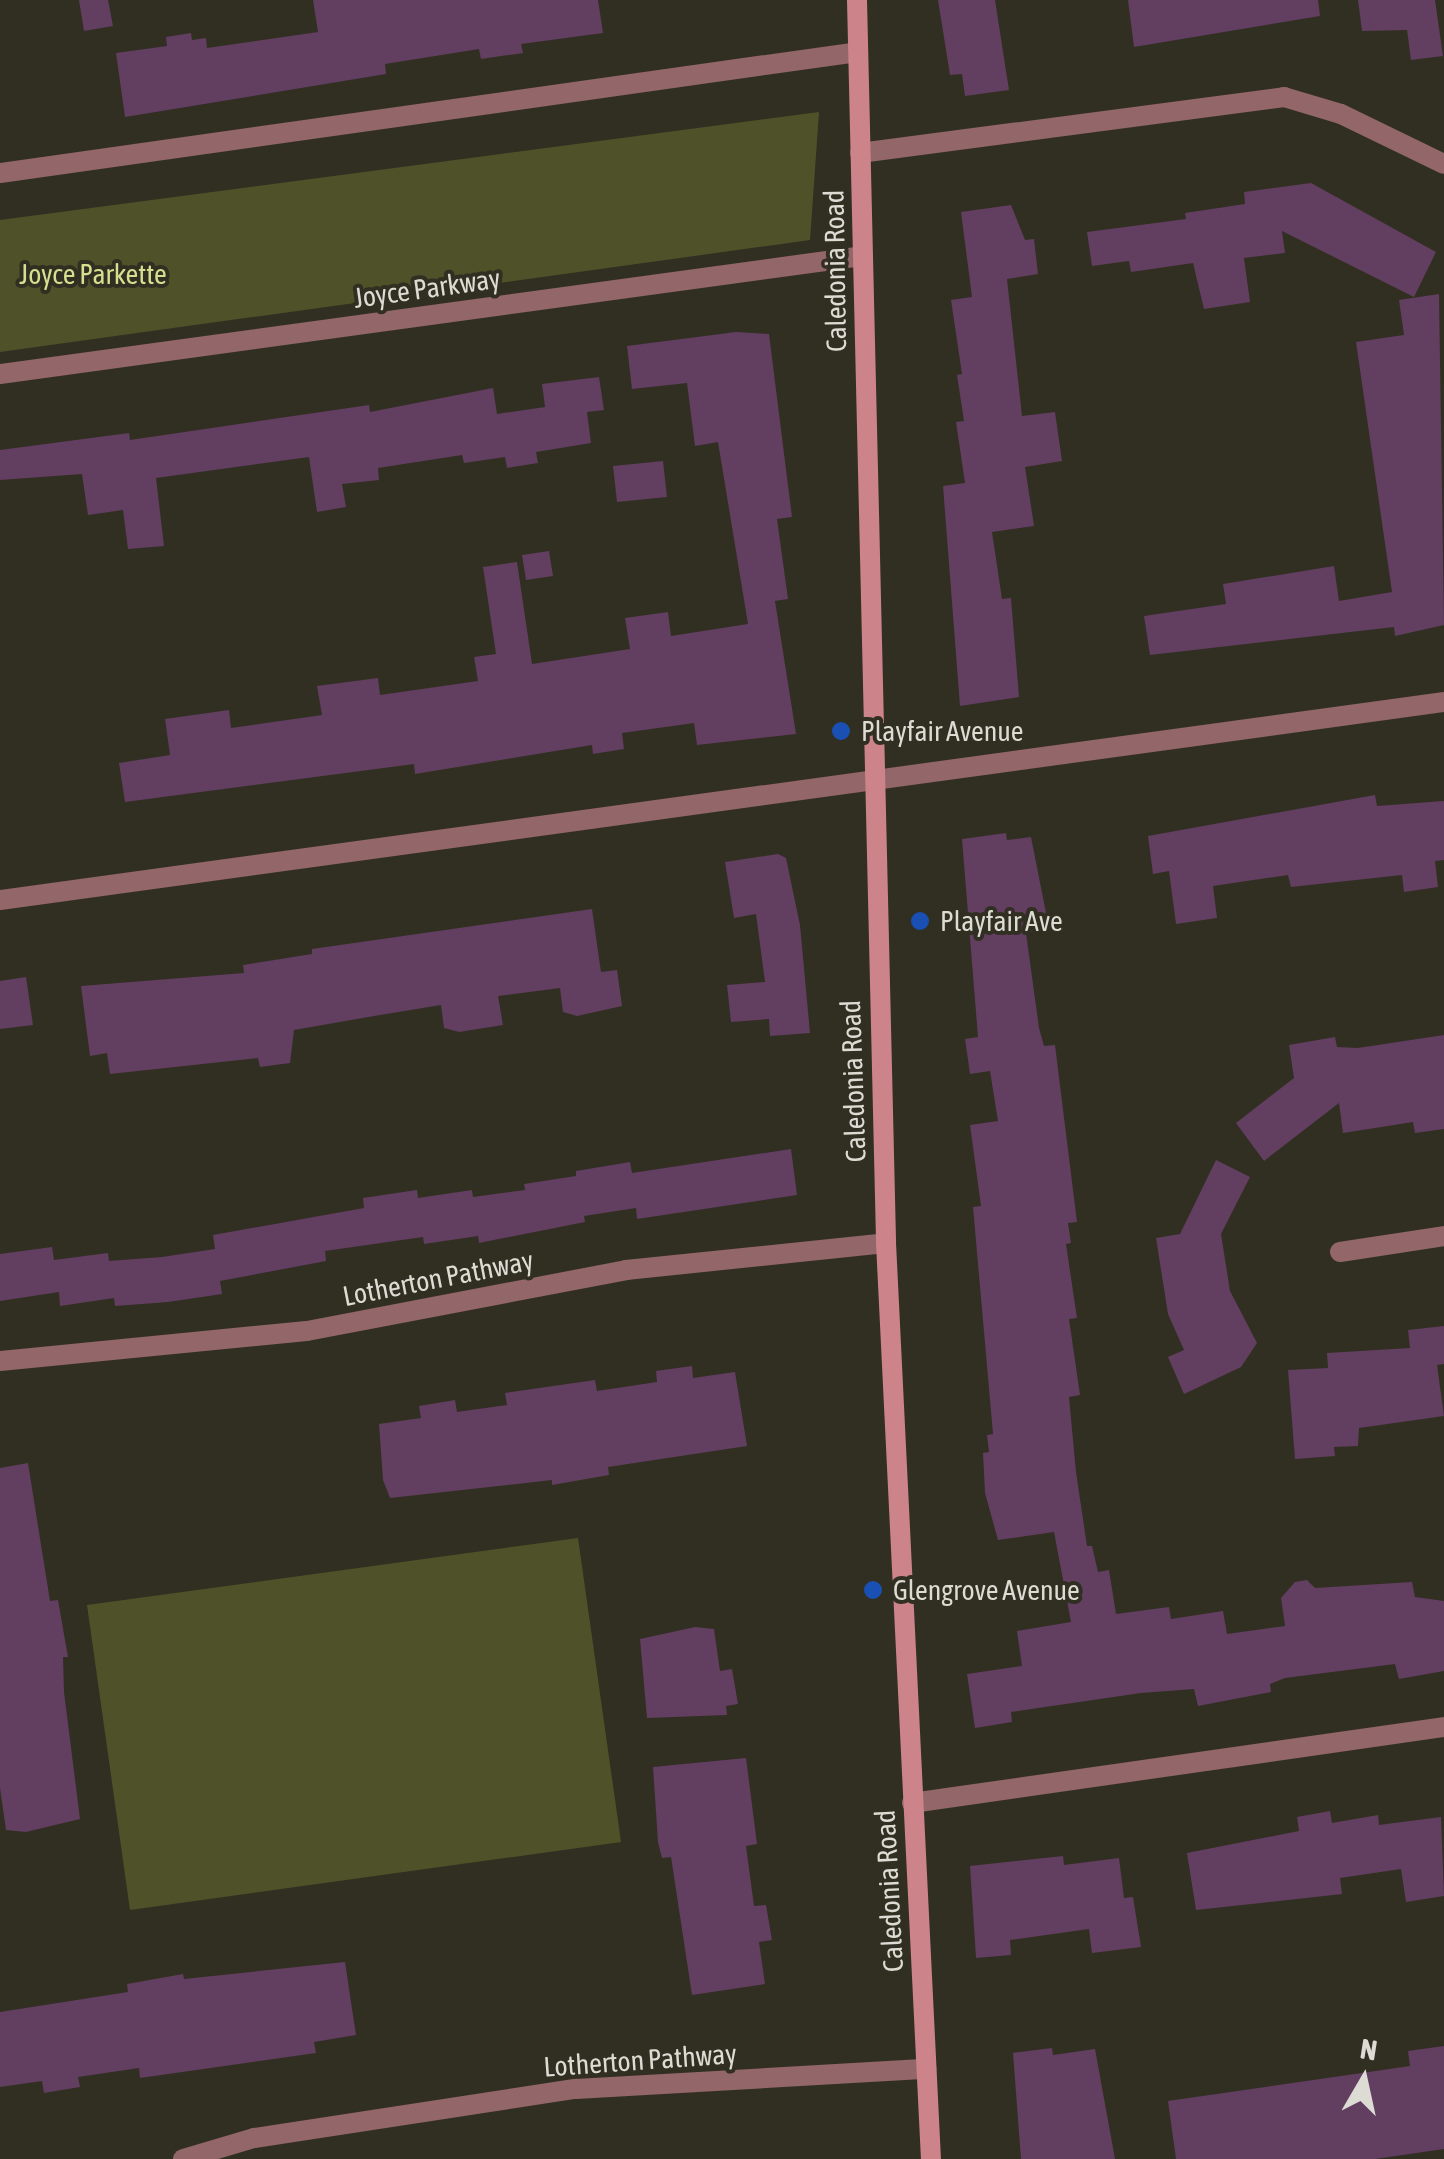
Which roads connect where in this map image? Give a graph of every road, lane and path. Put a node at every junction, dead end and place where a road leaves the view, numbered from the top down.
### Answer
1 (857, 0) edge
2 (858, 52) junction
3 (860, 153) junction
4 (1444, 164) edge
5 (0, 173) edge
6 (862, 256) junction
7 (0, 374) edge
8 (1444, 702) edge
9 (871, 778) junction
10 (0, 900) edge
11 (1444, 1236) edge
12 (886, 1243) junction
13 (1340, 1252) dead end
14 (0, 1361) edge
15 (1444, 1726) edge
16 (912, 1803) junction
17 (926, 2068) junction
18 (184, 2159) edge
19 (931, 2159) edge

1 - 2 street, Caledonia Road
2 - 3 street, Caledonia Road
2 - 5 street
3 - 4 street
3 - 6 street, Caledonia Road
6 - 7 street, Joyce Parkway
6 - 9 street, Caledonia Road
8 - 9 street
9 - 10 street
9 - 12 street, Caledonia Road
11 - 13 street
12 - 14 street, Lotherton Pathway
12 - 16 street, Caledonia Road
15 - 16 street
16 - 17 street, Caledonia Road
17 - 18 street, Lotherton Pathway
17 - 19 street, Caledonia Road

